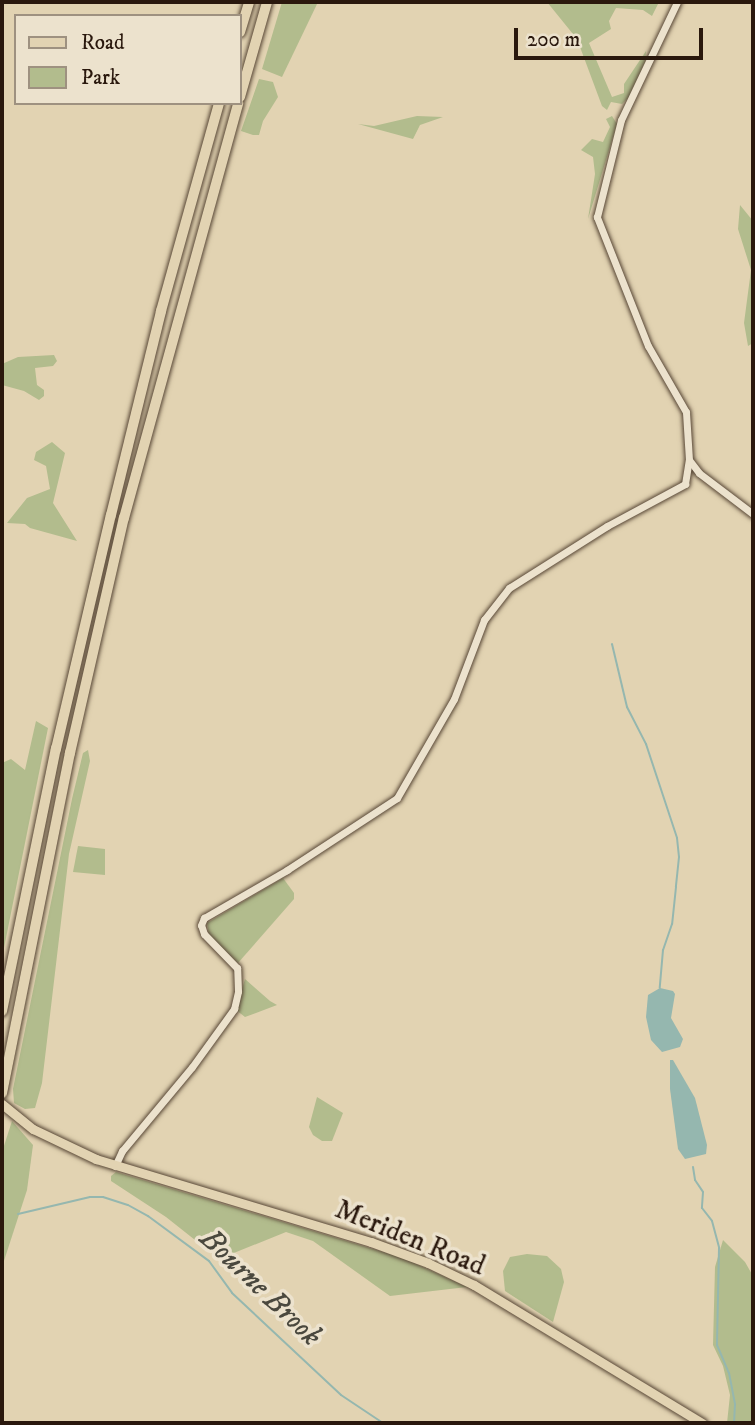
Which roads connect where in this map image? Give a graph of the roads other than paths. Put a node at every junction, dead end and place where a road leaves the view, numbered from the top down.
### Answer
1 (249, 2) edge
2 (267, 2) edge
3 (677, 2) edge
4 (242, 25) edge
5 (242, 90) edge
6 (218, 105) edge
7 (237, 105) edge
8 (689, 460) junction
9 (699, 473) junction
10 (685, 484) junction
11 (753, 514) edge
12 (2, 1011) edge
13 (2, 1093) edge
14 (2, 1104) edge
15 (116, 1166) junction
16 (702, 1423) edge

1 - 4 highway
2 - 5 highway
3 - 8 street
6 - 12 highway
7 - 13 highway
8 - 9 street
8 - 10 street
9 - 10 street
9 - 11 street
10 - 15 street
14 - 15 main road, Meriden Road
15 - 16 main road, Meriden Road

